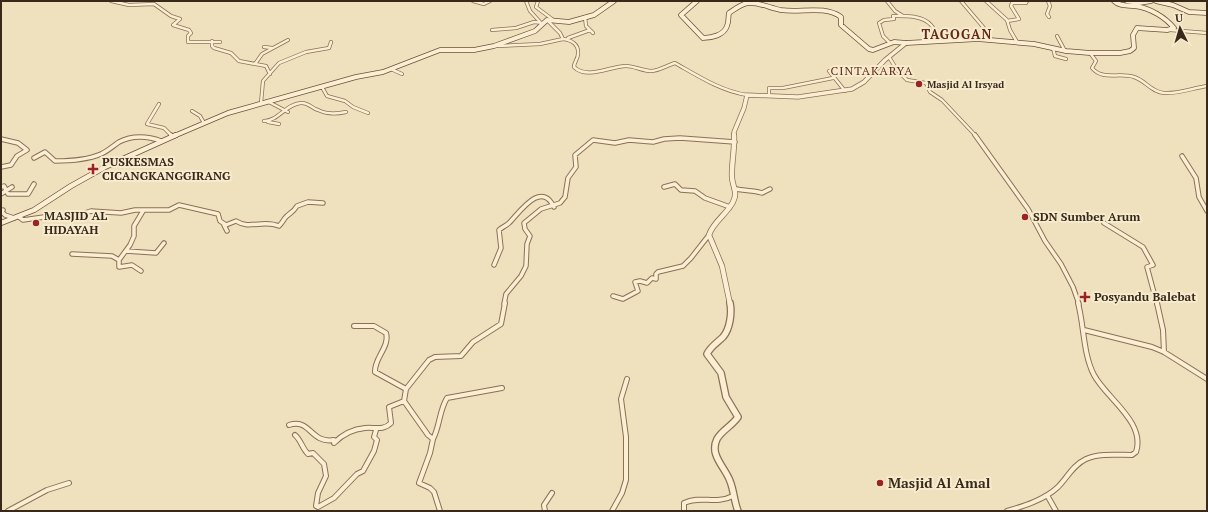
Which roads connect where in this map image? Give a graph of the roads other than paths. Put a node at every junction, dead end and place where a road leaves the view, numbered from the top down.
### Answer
1 (111, 1) edge
2 (473, 1) edge
3 (490, 1) edge
4 (526, 1) edge
5 (538, 1) edge
6 (614, 1) edge
7 (697, 1) edge
8 (887, 1) edge
9 (961, 1) edge
10 (986, 1) edge
11 (1026, 1) edge
12 (1048, 1) edge
13 (1114, 1) edge
14 (1127, 1) edge
15 (1151, 1) edge
16 (1156, 1) edge
17 (1207, 13) edge
18 (903, 16) junction
19 (585, 17) junction
20 (1049, 18) dead end
21 (550, 20) junction
22 (1008, 21) junction
23 (542, 23) junction
24 (492, 30) dead end
25 (1170, 30) junction
26 (1207, 33) edge
27 (1057, 36) dead end
28 (565, 39) junction
29 (984, 39) junction
30 (288, 40) dead end
31 (212, 41) junction
32 (942, 41) junction
33 (220, 42) dead end
34 (331, 42) dead end
35 (1017, 42) junction
36 (890, 43) junction
37 (906, 43) junction
38 (494, 46) junction
39 (264, 47) dead end
40 (273, 48) junction
41 (1053, 48) junction
42 (1065, 50) junction
43 (1090, 53) junction
44 (889, 57) junction
45 (1066, 59) dead end
46 (255, 64) junction
47 (391, 69) junction
48 (829, 71) dead end
49 (270, 74) junction
50 (402, 74) dead end
51 (833, 78) junction
52 (1207, 86) edge
53 (322, 87) junction
54 (845, 91) junction
55 (747, 95) junction
56 (769, 96) junction
57 (267, 101) junction
58 (261, 103) junction
59 (159, 104) dead end
60 (284, 109) junction
61 (192, 111) dead end
62 (288, 112) dead end
63 (346, 112) dead end
64 (368, 113) dead end
65 (264, 121) dead end
66 (268, 122) junction
67 (204, 123) junction
68 (279, 124) dead end
69 (172, 136) junction
70 (1, 139) edge
71 (161, 141) junction
72 (735, 142) junction
73 (1182, 156) dead end
74 (34, 158) dead end
75 (1, 167) edge
76 (34, 184) dead end
77 (1, 187) edge
78 (664, 187) dead end
79 (12, 188) dead end
80 (736, 189) junction
81 (770, 190) dead end
82 (6, 191) junction
83 (1, 194) edge
84 (323, 203) dead end
85 (554, 206) junction
86 (730, 207) junction
87 (3, 210) dead end
88 (143, 211) junction
89 (1207, 211) edge
90 (17, 218) junction
91 (1, 223) edge
92 (1104, 223) dead end
93 (223, 224) junction
94 (226, 231) dead end
95 (709, 235) junction
96 (164, 243) dead end
97 (126, 250) junction
98 (72, 254) dead end
99 (119, 260) junction
100 (494, 265) dead end
101 (141, 271) dead end
102 (613, 296) dead end
103 (354, 326) dead end
104 (1084, 330) junction
105 (1164, 352) junction
106 (1207, 378) edge
107 (628, 379) dead end
108 (502, 388) dead end
109 (406, 389) junction
110 (404, 401) junction
111 (289, 425) dead end
112 (376, 430) junction
113 (295, 434) dead end
114 (433, 439) junction
115 (69, 483) dead end
116 (552, 493) dead end
117 (1047, 494) junction
118 (733, 496) junction
119 (8, 511) edge
120 (440, 511) edge
121 (545, 511) edge
122 (612, 511) edge
123 (684, 511) edge
124 (738, 511) edge
125 (1007, 511) edge
126 (1056, 511) edge

1 - 31 street
2 - 3 street
4 - 23 street
5 - 21 street
6 - 19 main road
7 - 36 main road
8 - 18 street
9 - 29 street
10 - 22 street
11 - 22 street
12 - 20 street
13 - 25 main road
14 - 15 main road
16 - 17 main road
18 - 32 street
18 - 36 street
19 - 21 main road
19 - 28 street
21 - 23 main road
21 - 28 street
22 - 35 street
23 - 24 street
23 - 38 main road
25 - 26 street
25 - 43 main road
27 - 42 street
28 - 38 street
28 - 55 street
29 - 32 main road
29 - 35 main road
30 - 40 street
31 - 33 street
31 - 46 street
32 - 37 main road
34 - 49 street
35 - 41 main road
36 - 37 main road
37 - 44 street
38 - 47 main road
39 - 40 street
40 - 46 street
41 - 42 main road
41 - 45 street
42 - 43 main road
43 - 52 street
44 - 54 street
44 - 104 street
46 - 49 street
47 - 50 street
47 - 53 main road
48 - 51 street
49 - 58 street
51 - 54 street
51 - 56 street
53 - 57 main road
53 - 64 street
54 - 56 street
55 - 56 street
55 - 72 street
57 - 58 main road
57 - 60 street
58 - 67 main road
59 - 69 street
60 - 62 street
60 - 63 street
60 - 66 street
61 - 67 street
65 - 66 street
66 - 68 street
67 - 69 main road
69 - 71 main road
70 - 75 street
71 - 74 street
71 - 90 main road
72 - 80 street
72 - 85 street
73 - 89 street
76 - 82 street
77 - 82 street
78 - 86 street
79 - 82 street
80 - 81 street
80 - 86 street
82 - 83 street
84 - 93 street
85 - 100 street
85 - 109 street
86 - 95 street
87 - 90 street
88 - 90 street
88 - 93 street
88 - 97 street
90 - 91 main road
92 - 105 street
93 - 94 street
95 - 102 street
95 - 118 street
96 - 97 street
97 - 99 street
98 - 99 street
99 - 101 street
103 - 109 street
104 - 105 street
104 - 117 street
105 - 106 street
107 - 122 street
108 - 114 street
109 - 110 street
110 - 112 street
110 - 114 street
111 - 112 street
112 - 113 street
114 - 120 street
115 - 119 street
116 - 121 street
117 - 125 street
117 - 126 street
118 - 123 street
118 - 124 street

